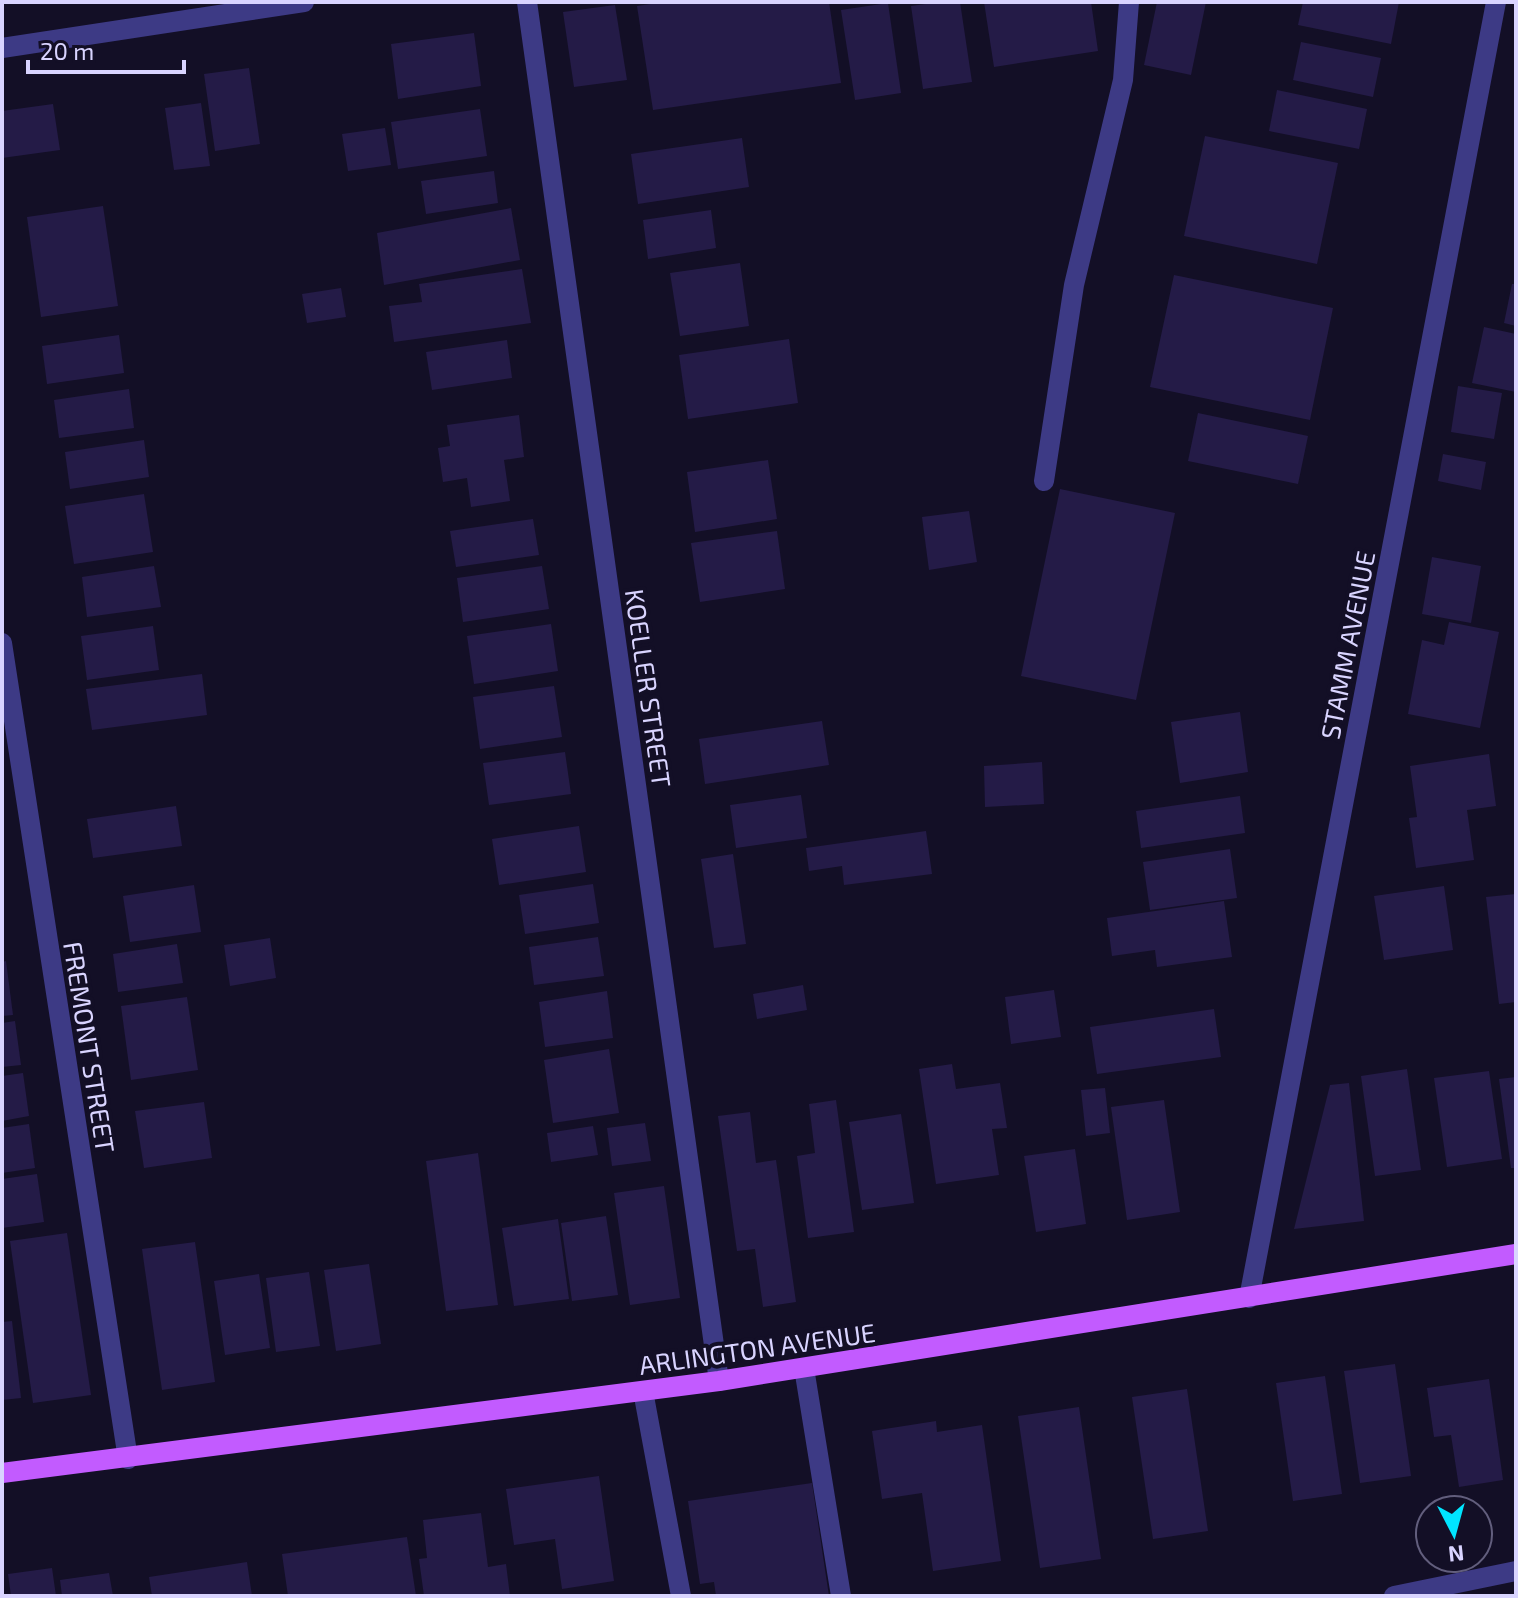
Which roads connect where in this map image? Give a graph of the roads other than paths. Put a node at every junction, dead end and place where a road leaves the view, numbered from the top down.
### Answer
1 (304, 2) edge
2 (527, 2) edge
3 (1129, 2) edge
4 (1496, 2) edge
5 (2, 48) edge
6 (1044, 481) dead end
7 (2, 643) edge
8 (1516, 1254) edge
9 (1249, 1298) junction
10 (804, 1368) junction
11 (719, 1381) junction
12 (643, 1391) junction
13 (128, 1459) junction
14 (2, 1473) edge
15 (1516, 1571) edge
16 (681, 1596) edge
17 (841, 1596) edge
18 (1394, 1596) edge

1 - 5 street
2 - 11 street, KOELLER STREET
3 - 6 street
4 - 9 street, STAMM AVENUE
7 - 13 street, FREMONT STREET
8 - 9 main road, ARLINGTON AVENUE
9 - 10 main road, ARLINGTON AVENUE
10 - 11 main road, ARLINGTON AVENUE
10 - 17 street
11 - 12 main road, ARLINGTON AVENUE
12 - 13 main road, ARLINGTON AVENUE
12 - 16 street
13 - 14 main road, ARLINGTON AVENUE
15 - 18 street

